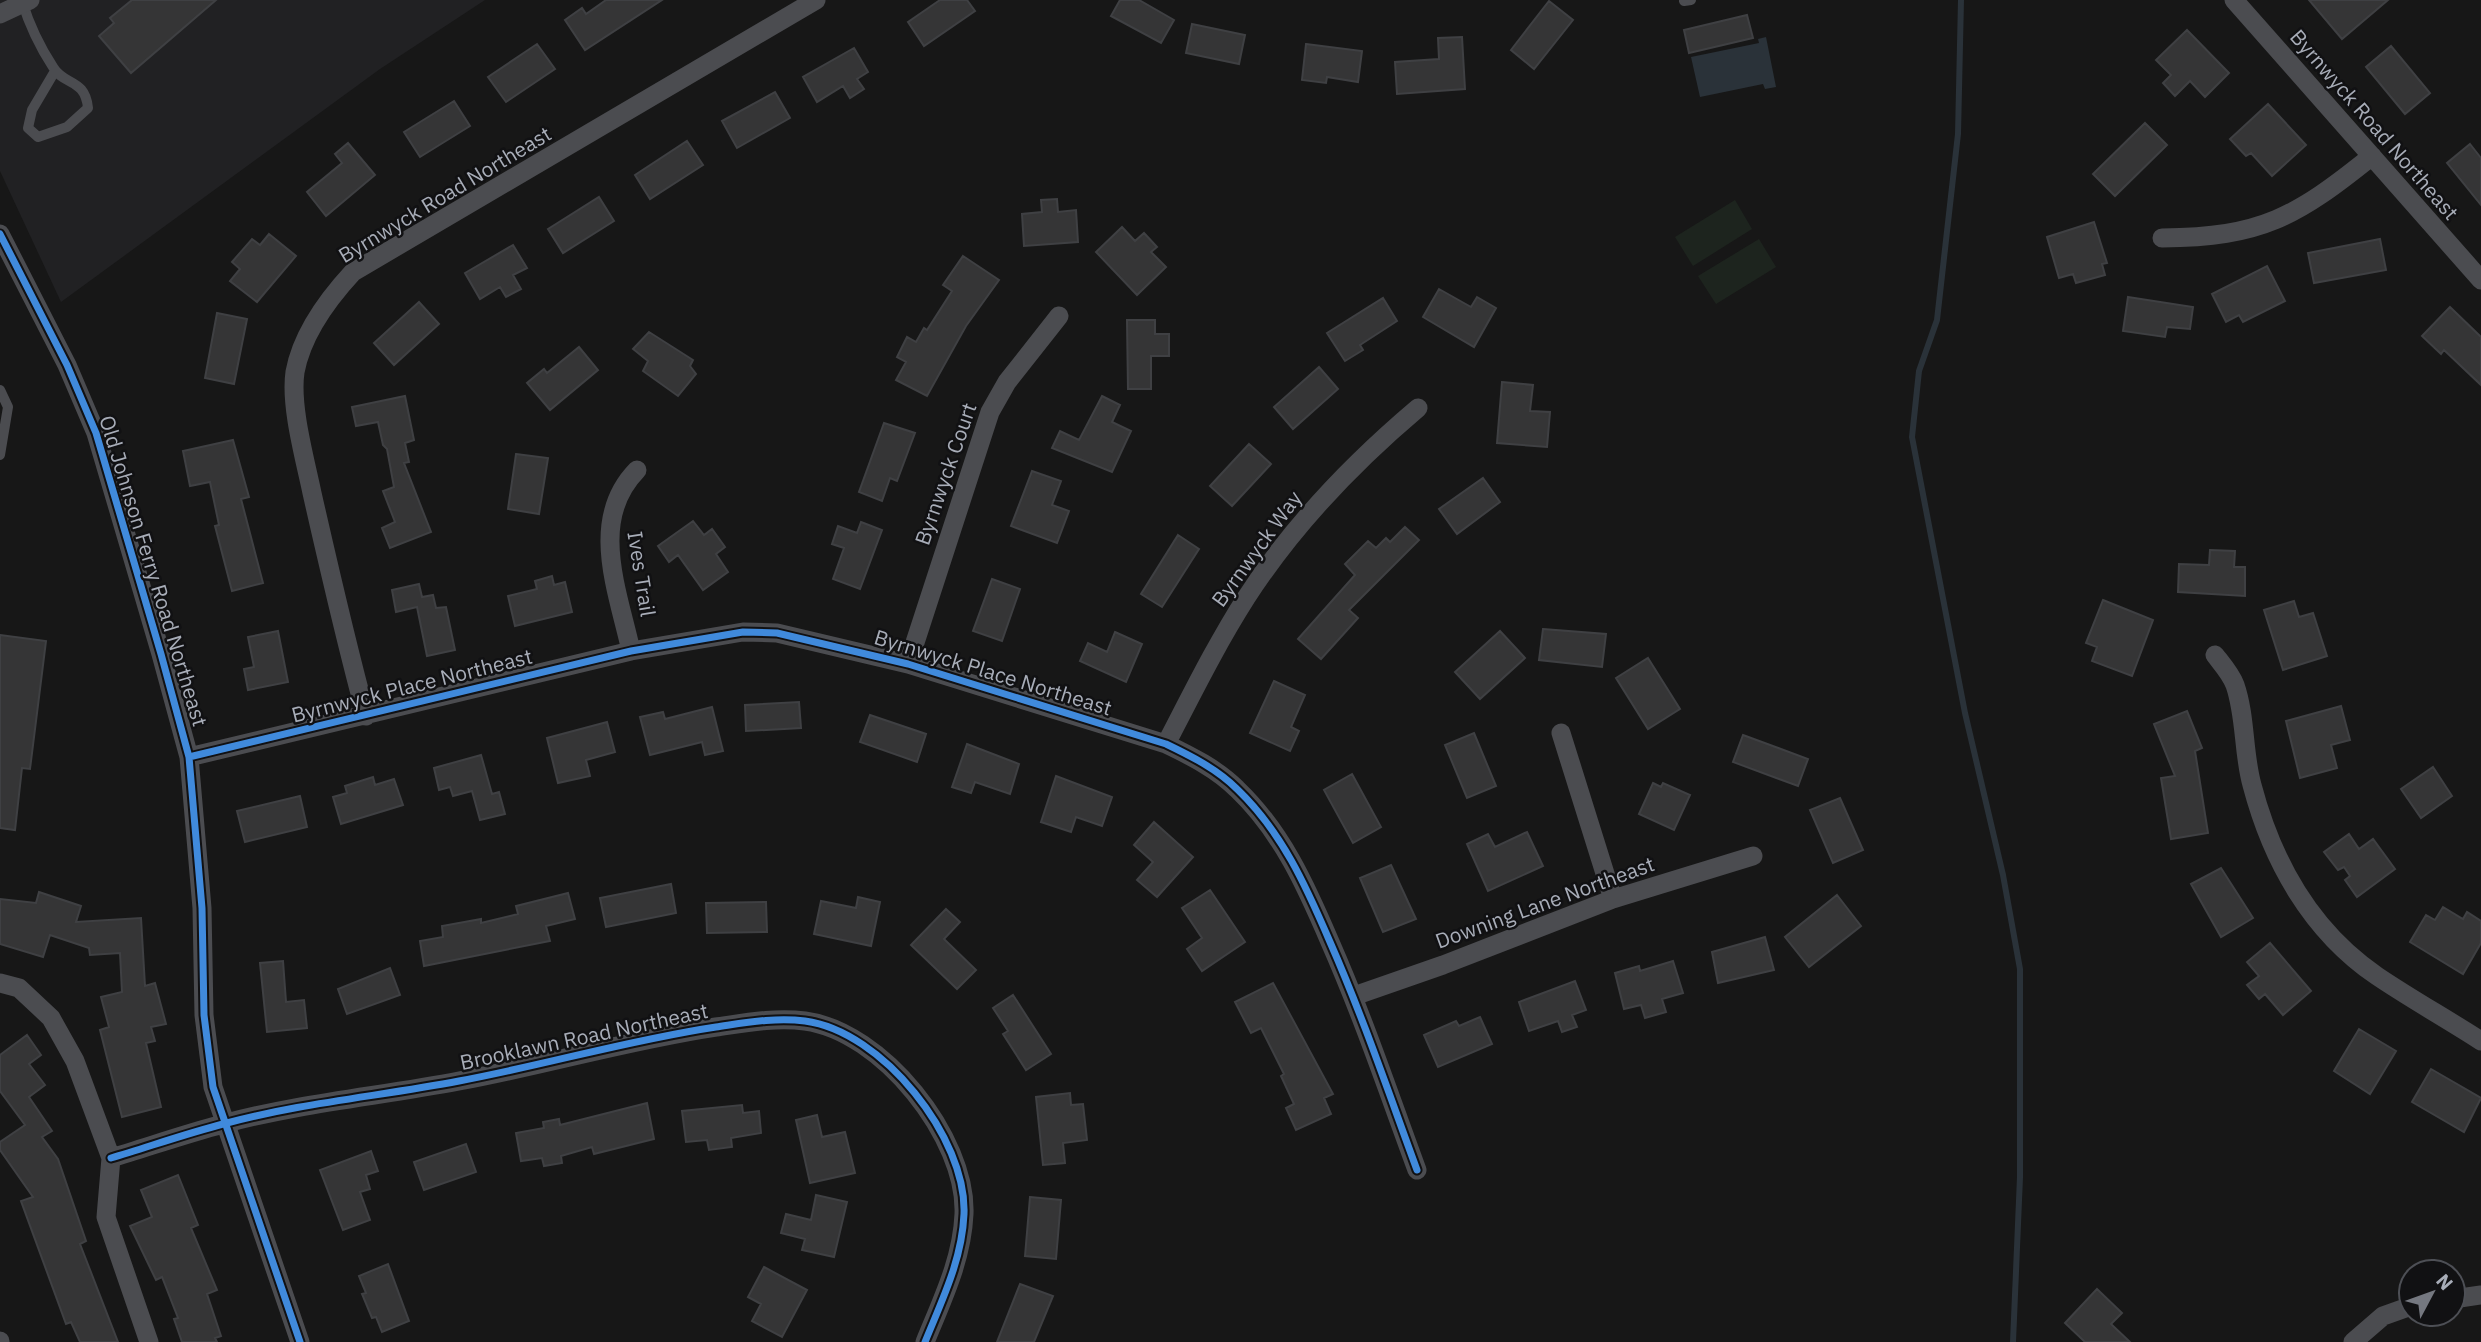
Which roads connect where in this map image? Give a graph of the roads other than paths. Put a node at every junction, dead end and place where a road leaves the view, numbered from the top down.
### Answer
1 (816, 0) edge
2 (2234, 0) edge
3 (25, 1) edge
4 (0, 14) edge
5 (55, 71) junction
6 (2372, 156) junction
7 (0, 234) edge
8 (2162, 238) dead end
9 (2481, 280) edge
10 (1059, 316) dead end
11 (0, 390) edge
12 (8, 407) junction
13 (1418, 408) dead end
14 (0, 415) edge
15 (0, 455) edge
16 (637, 470) dead end
17 (631, 651) junction
18 (2215, 654) dead end
19 (908, 664) junction
20 (366, 716) junction
21 (1561, 733) dead end
22 (1166, 744) junction
23 (190, 757) junction
24 (1753, 856) dead end
25 (1613, 899) junction
26 (0, 983) edge
27 (1354, 996) junction
28 (2479, 1034) edge
29 (225, 1123) junction
30 (111, 1158) junction
31 (1417, 1170) dead end
32 (2397, 1310) edge
33 (149, 1342) edge
34 (300, 1342) edge
35 (925, 1342) edge
36 (2353, 1342) edge

1 - 20 street, Byrnwyck Road Northeast
2 - 6 street, Byrnwyck Road Northeast
3 - 4 street
3 - 5 lane
5 - 5 lane
6 - 8 street
6 - 9 street, Byrnwyck Road Northeast
7 - 23 street, Old Johnson Ferry Road Northeast
10 - 19 street, Byrnwyck Court
11 - 12 lane
12 - 14 lane
12 - 15 lane
13 - 22 street, Byrnwyck Way
16 - 17 street, Ives Trail
17 - 19 street, Byrnwyck Place Northeast
17 - 20 street, Byrnwyck Place Northeast
18 - 28 street
19 - 22 street, Byrnwyck Place Northeast
20 - 23 street, Byrnwyck Place Northeast
21 - 25 street
22 - 27 street, Byrnwyck Place Northeast
23 - 29 street, Old Johnson Ferry Road Northeast
24 - 25 street, Downing Lane Northeast
25 - 27 street, Downing Lane Northeast
26 - 30 street
27 - 31 street, Byrnwyck Place Northeast
29 - 30 street, Brooklawn Road Northeast
29 - 34 street, Old Johnson Ferry Road Northeast
29 - 35 street, Brooklawn Road Northeast
30 - 33 street
32 - 36 street

